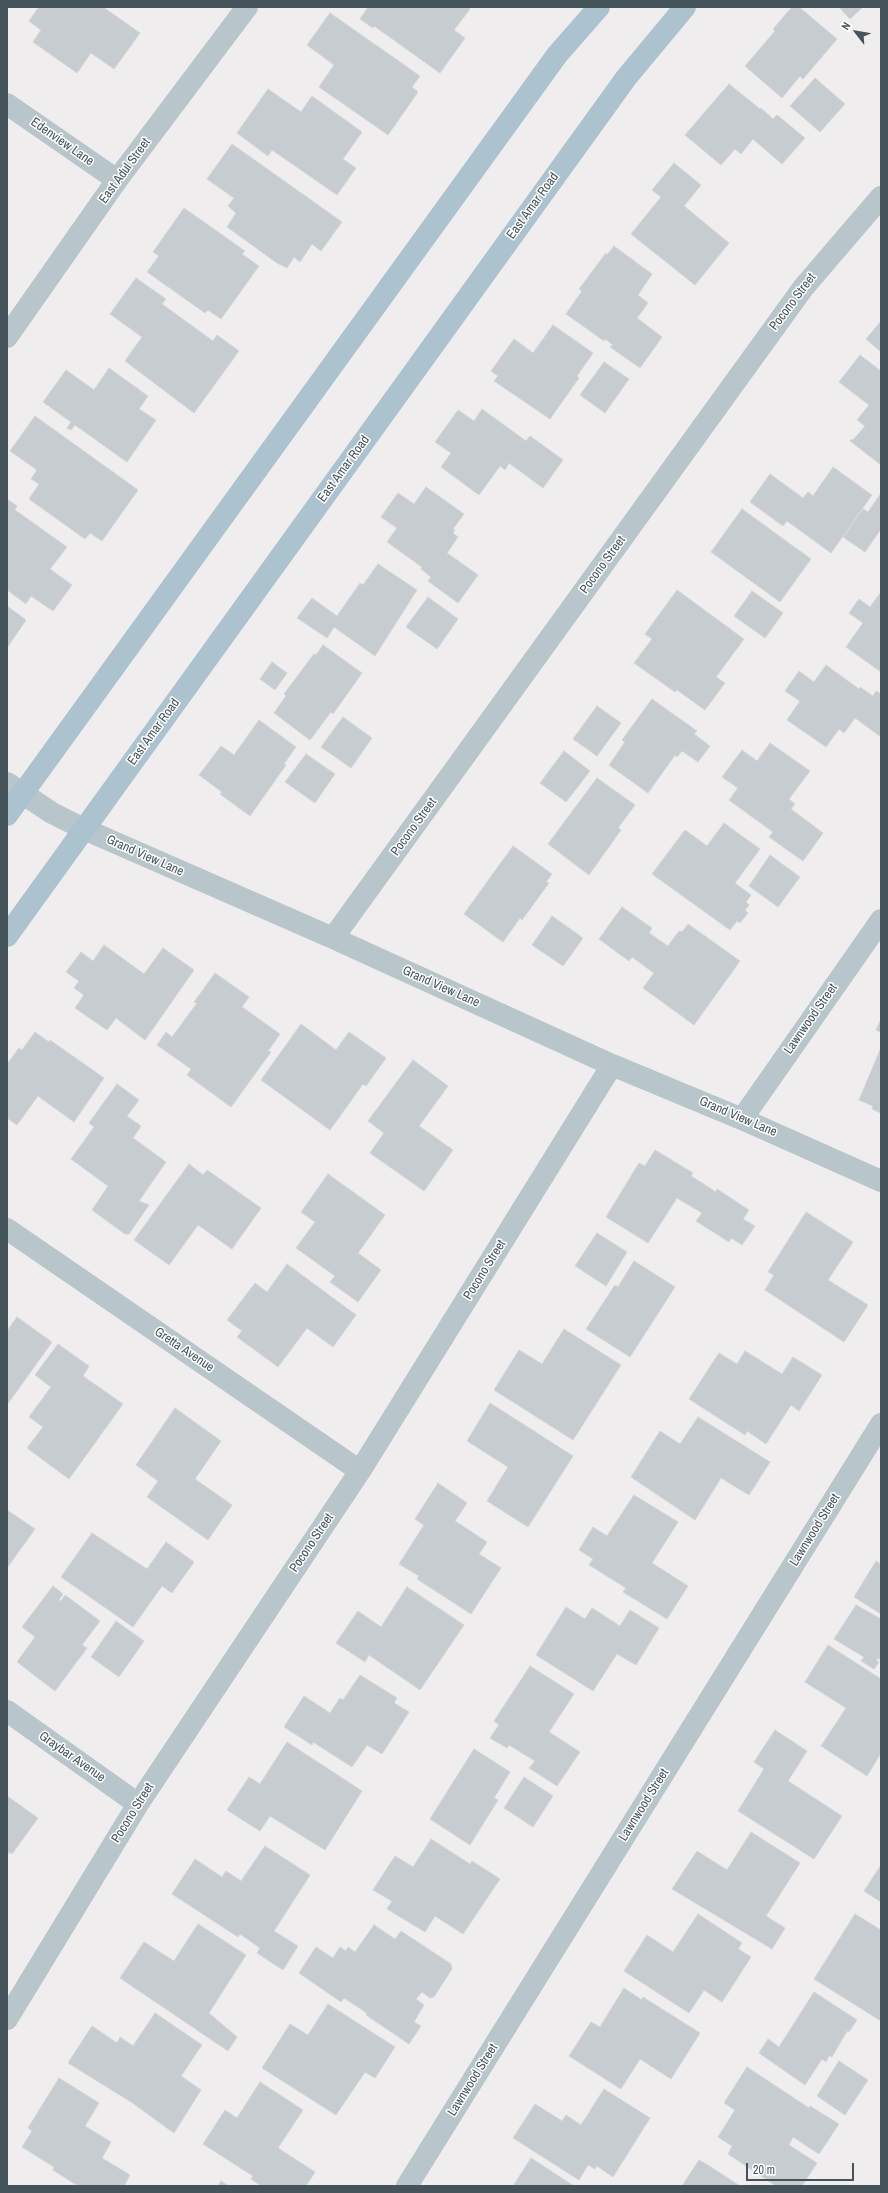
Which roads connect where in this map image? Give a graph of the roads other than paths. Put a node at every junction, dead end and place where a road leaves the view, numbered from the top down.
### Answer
1 (248, 7) edge
2 (599, 7) edge
3 (685, 7) edge
4 (7, 104) edge
5 (117, 180) junction
6 (881, 197) edge
7 (7, 337) edge
8 (14, 789) edge
9 (7, 815) edge
10 (84, 829) junction
11 (881, 920) edge
12 (7, 936) edge
13 (334, 938) junction
14 (612, 1064) junction
15 (742, 1119) junction
16 (881, 1181) edge
17 (7, 1230) edge
18 (881, 1424) edge
19 (360, 1471) junction
20 (7, 1711) edge
21 (138, 1804) junction
22 (7, 2019) edge
23 (407, 2186) edge

1 - 5 street, East Adul Street
2 - 8 main road
3 - 10 main road, East Amar Road
4 - 5 street, Edenview Lane
5 - 7 street, East Adul Street
6 - 13 street, Pocono Street
8 - 9 main road
8 - 10 street, Grand View Lane
10 - 12 main road, East Amar Road
10 - 13 street, Grand View Lane
11 - 15 street, Lawnwood Street
13 - 14 street, Grand View Lane
14 - 15 street, Grand View Lane
14 - 19 street, Pocono Street
15 - 16 street, Grand View Lane
17 - 19 street, Gretta Avenue
18 - 23 street, Lawnwood Street
19 - 21 street, Pocono Street
20 - 21 street, Graybar Avenue
21 - 22 street, Pocono Street

